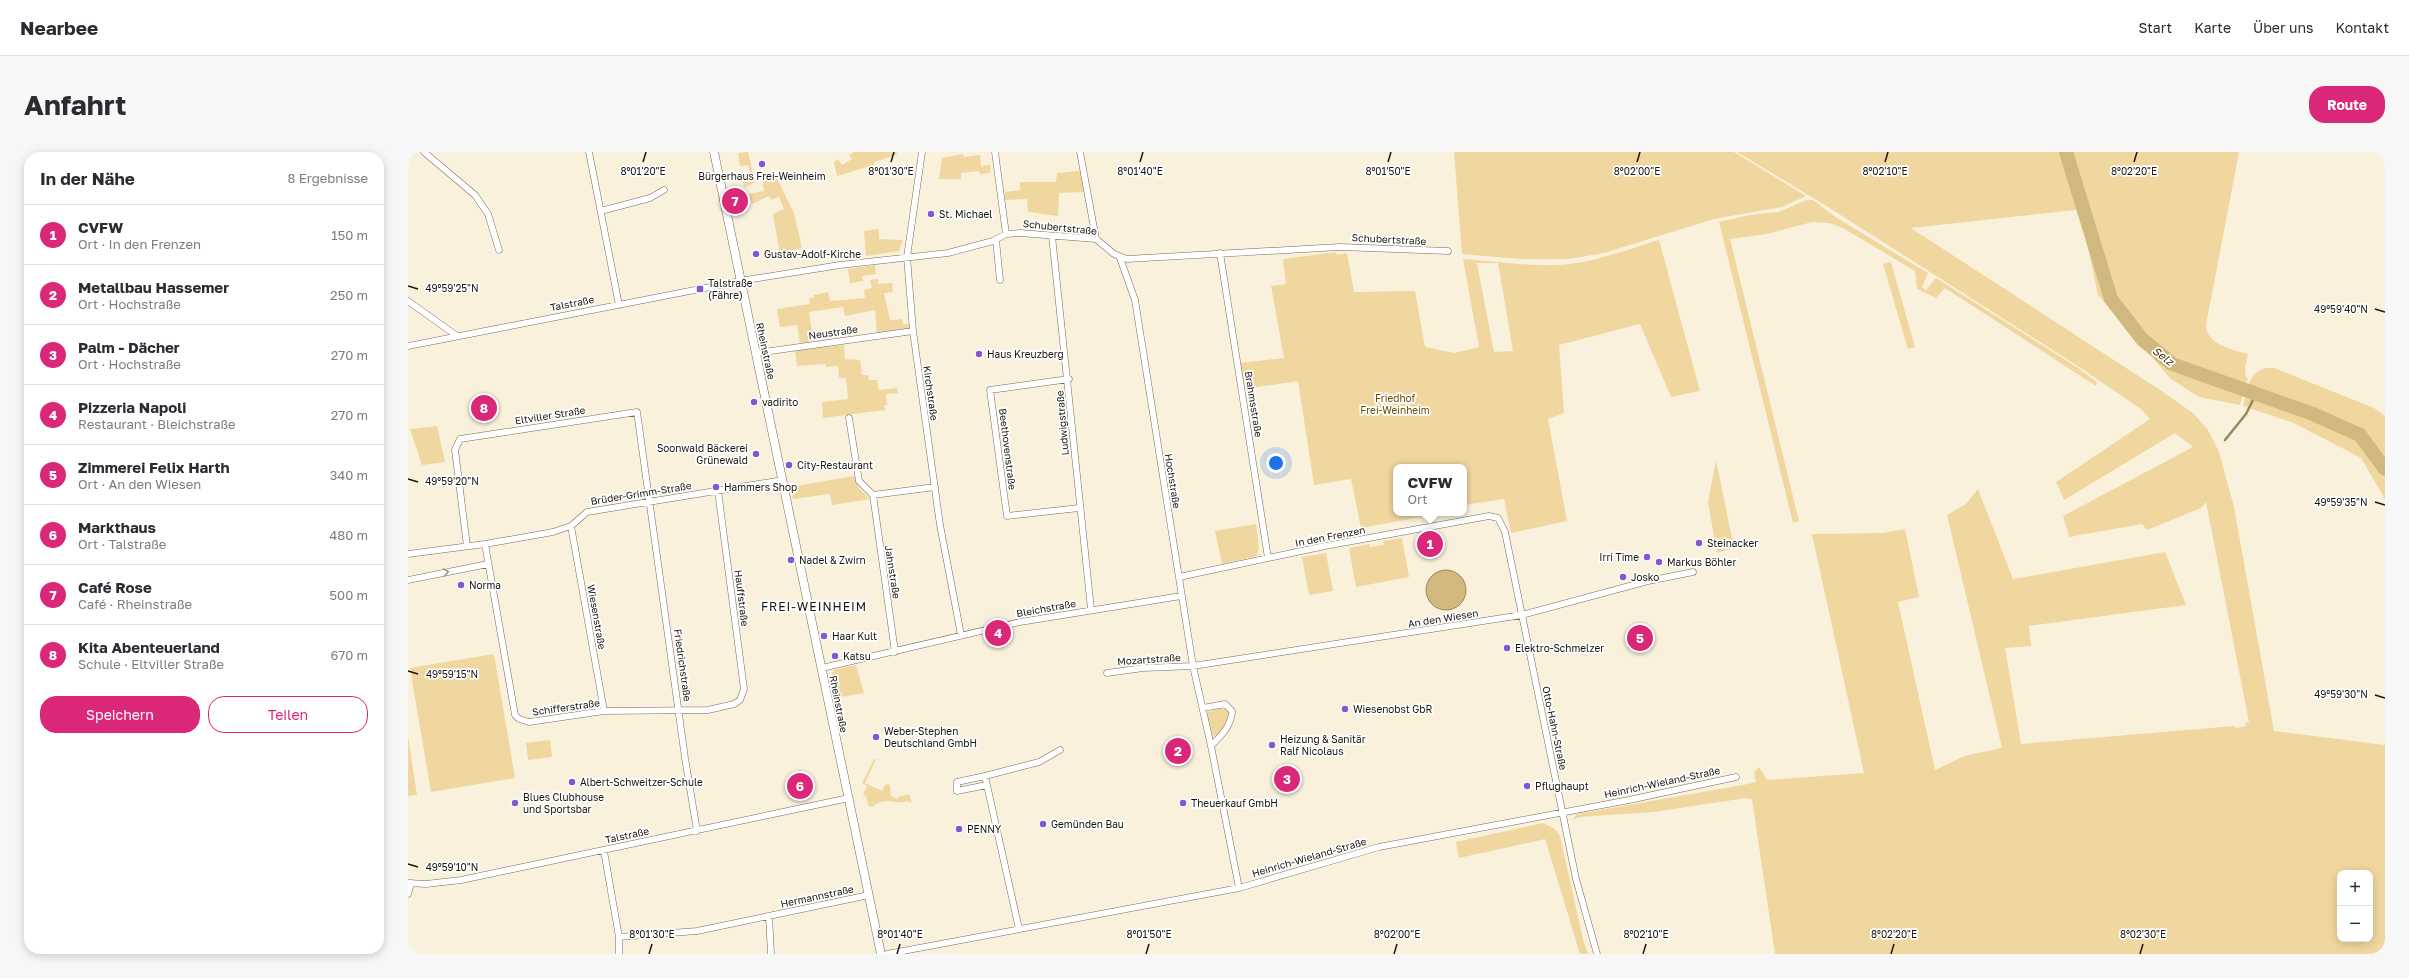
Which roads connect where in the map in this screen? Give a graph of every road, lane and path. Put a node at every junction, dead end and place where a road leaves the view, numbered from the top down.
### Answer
1 (413, 152) edge
2 (424, 152) edge
3 (589, 152) edge
4 (714, 152) edge
5 (922, 152) edge
6 (995, 152) edge
7 (1080, 152) edge
8 (408, 155) edge
9 (664, 190) dead end
10 (600, 211) junction
11 (1006, 234) junction
12 (1052, 236) junction
13 (1096, 239) junction
14 (996, 240) junction
15 (499, 250) dead end
16 (1448, 251) dead end
17 (1220, 253) junction
18 (907, 257) junction
19 (1120, 258) junction
20 (1000, 280) dead end
21 (741, 281) junction
22 (408, 301) edge
23 (619, 305) junction
24 (912, 331) junction
25 (456, 336) junction
26 (408, 346) edge
27 (756, 353) junction
28 (1068, 379) junction
29 (849, 418) dead end
30 (783, 480) junction
31 (935, 487) junction
32 (718, 491) junction
33 (873, 496) junction
34 (650, 501) junction
35 (1080, 508) junction
36 (1486, 516) joint
37 (571, 526) junction
38 (485, 544) junction
39 (467, 546) junction
40 (408, 554) edge
41 (1268, 558) junction
42 (488, 564) junction
43 (1693, 572) dead end
44 (1179, 577) junction
45 (408, 580) edge
46 (1181, 596) junction
47 (1091, 609) junction
48 (1522, 615) junction
49 (961, 635) junction
50 (895, 652) junction
51 (1193, 666) junction
52 (822, 668) junction
53 (1108, 673) dead end
54 (734, 704) joint
55 (1203, 708) junction
56 (678, 709) junction
57 (604, 712) junction
58 (1211, 746) junction
59 (1060, 750) dead end
60 (984, 776) junction
61 (1736, 777) dead end
62 (987, 785) junction
63 (849, 798) junction
64 (1563, 811) junction
65 (697, 831) junction
66 (604, 851) junction
67 (410, 883) edge
68 (1239, 888) junction
69 (408, 894) edge
70 (869, 895) junction
71 (769, 916) junction
72 (1019, 929) junction
73 (618, 937) junction
74 (619, 954) edge
75 (771, 954) edge
76 (881, 954) edge
77 (887, 954) edge
78 (1596, 954) edge

1 - 8 street
2 - 15 street
3 - 10 street
4 - 21 street, Rheinstraße
5 - 18 street, Kirchstraße
6 - 11 street
7 - 13 street
9 - 10 street
10 - 23 street
11 - 12 street, Schubertstraße
11 - 14 street, Schubertstraße
12 - 13 street, Schubertstraße
12 - 28 street, Ludwigstraße
13 - 19 street, Schubertstraße
14 - 18 street, Schubertstraße
14 - 20 street
16 - 17 street, Schubertstraße
17 - 19 street, Schubertstraße
17 - 41 street, Brahmsstraße
18 - 21 street, Schubertstraße
18 - 24 street, Kirchstraße
19 - 44 street, Hochstraße
21 - 23 street, Talstraße
21 - 27 street, Rheinstraße
22 - 25 street
23 - 25 street, Talstraße
24 - 27 street, Neustraße
24 - 31 street, Kirchstraße
25 - 26 street, Talstraße
27 - 30 street, Rheinstraße
28 - 35 street, Ludwigstraße
28 - 35 street, Beethovenstraße
29 - 33 street
30 - 32 street, Brüder-Grimm-Straße
30 - 52 street, Rheinstraße
31 - 33 street
31 - 49 street, Kirchstraße
32 - 34 street, Brüder-Grimm-Straße
32 - 54 street, Hauffstraße
33 - 50 street, Jahnstraße
34 - 37 street, Brüder-Grimm-Straße
34 - 39 street, Eltviller Straße
34 - 56 street, Friedrichstraße
35 - 47 street, Ludwigstraße
36 - 41 street, In den Frenzen
36 - 48 street, Otto-Hahn-Straße
37 - 38 street, Brüder-Grimm-Straße
37 - 57 street, Wiesenstraße
38 - 39 street, Brüder-Grimm-Straße
38 - 42 street
39 - 40 street, Brüder-Grimm-Straße
41 - 44 street, In den Frenzen
45 -> 42 street
42 - 57 street, Schifferstraße
43 - 48 street, An den Wiesen
44 - 46 street, Hochstraße
46 - 47 street, Bleichstraße
46 - 51 street, Hochstraße
47 - 49 street, Bleichstraße
48 - 51 street, An den Wiesen
48 - 64 street, Otto-Hahn-Straße
49 - 50 street, Bleichstraße
50 - 52 street, Bleichstraße
51 - 53 street, Mozartstraße
51 - 55 street, Hochstraße
52 - 63 street, Rheinstraße
54 - 56 street, Schifferstraße
55 - 58 street, Hochstraße
55 - 58 street
56 - 57 street, Schifferstraße
56 - 65 street, Friedrichstraße
58 - 68 street, Hochstraße
59 - 60 street
60 - 62 street
60 - 62 street
61 - 64 street, Heinrich-Wieland-Straße
62 - 72 street
63 - 65 street, Talstraße
63 - 70 street, Rheinstraße
64 - 68 street, Heinrich-Wieland-Straße
64 - 78 street, Otto-Hahn-Straße
65 - 66 street, Talstraße
66 - 67 street, Talstraße
66 - 73 street
67 - 69 street
68 - 72 street, Heinrich-Wieland-Straße
70 - 71 street, Hermannstraße
70 - 76 street, Rheinstraße
71 - 73 street, Hermannstraße
71 - 75 street, Hermannstraße
72 - 77 street, Heinrich-Wieland-Straße
73 - 74 street

